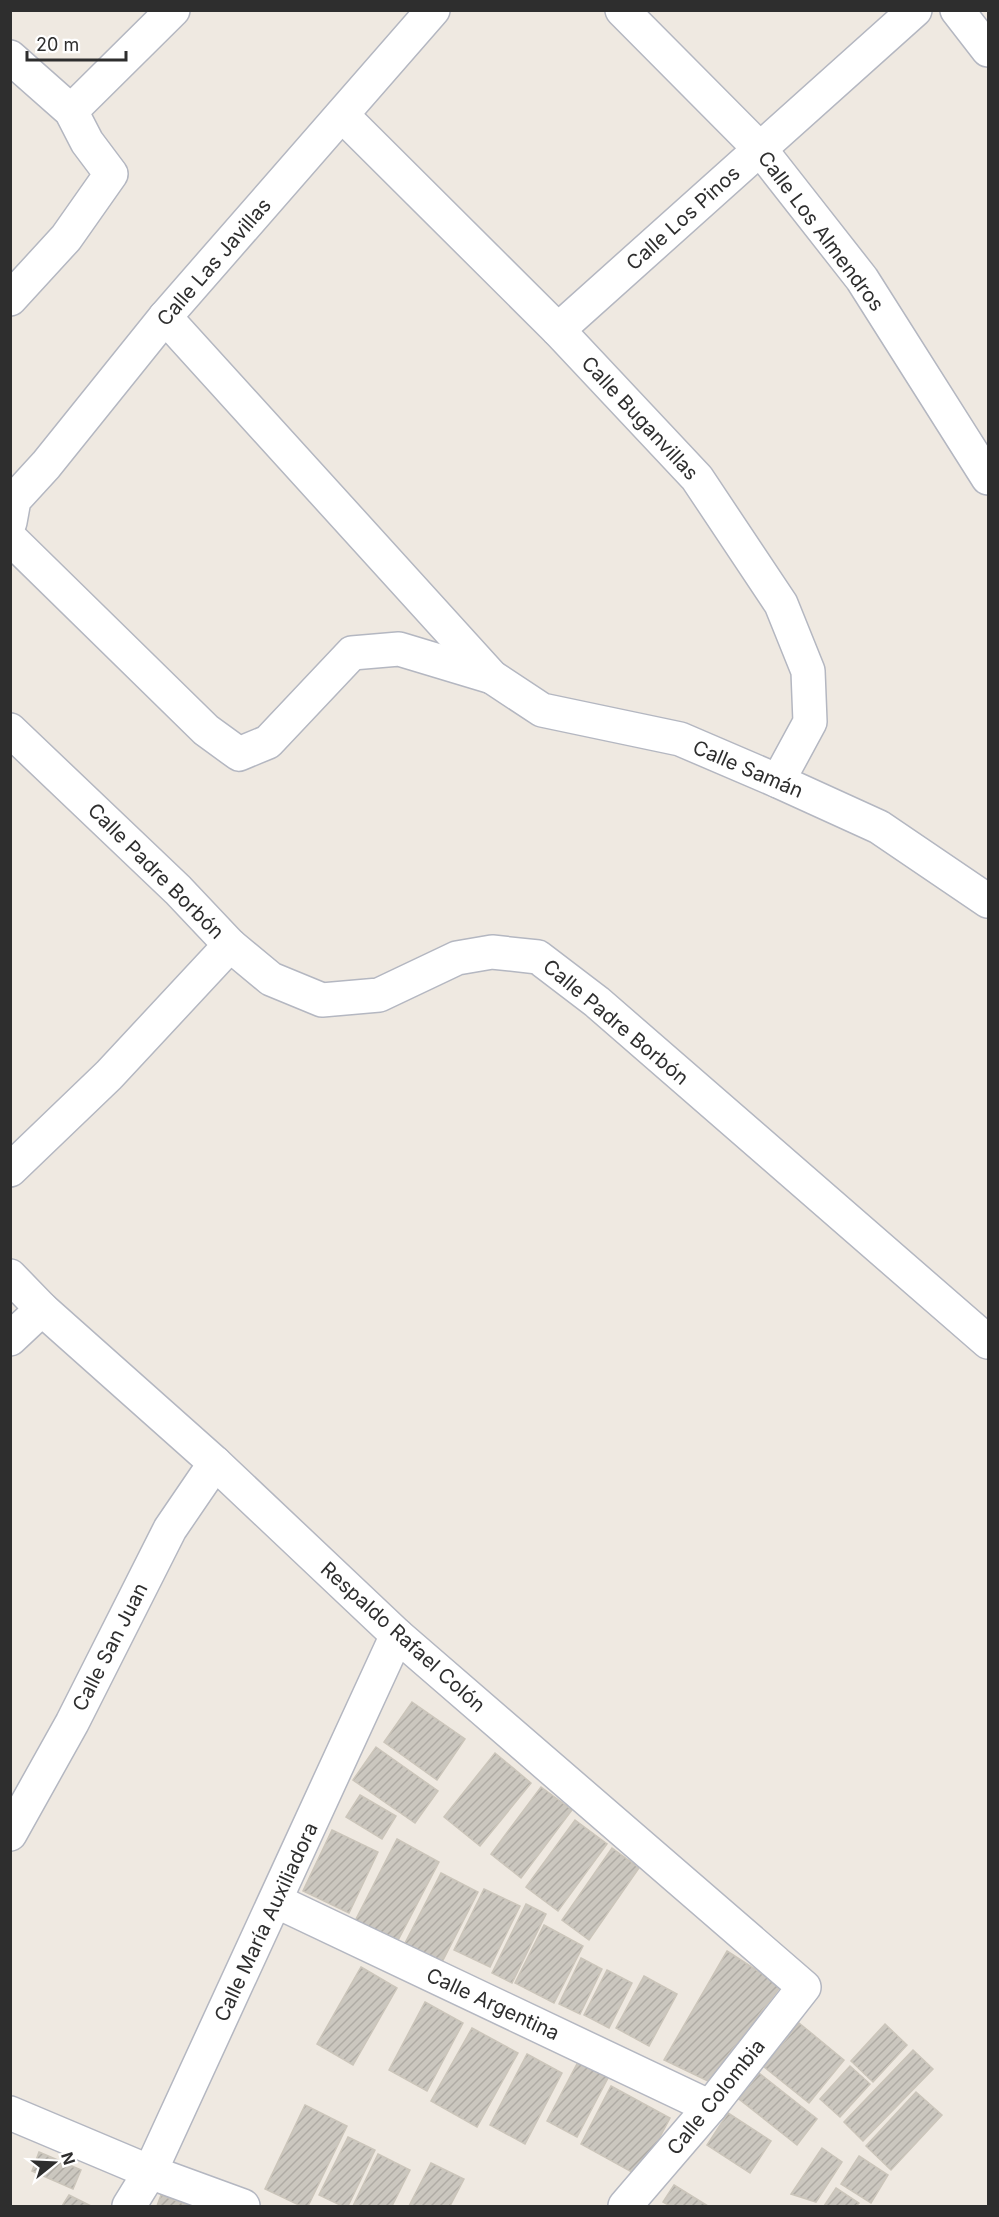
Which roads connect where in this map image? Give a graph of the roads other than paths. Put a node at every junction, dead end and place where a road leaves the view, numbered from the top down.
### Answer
1 (173, 10) edge
2 (433, 10) edge
3 (622, 10) edge
4 (915, 10) edge
5 (957, 10) edge
6 (988, 50) edge
7 (10, 57) edge
8 (71, 111) junction
9 (342, 115) junction
10 (760, 149) junction
11 (10, 299) edge
12 (165, 317) junction
13 (558, 330) junction
14 (988, 478) edge
15 (10, 522) edge
16 (10, 538) edge
17 (492, 677) junction
18 (16, 744) edge
19 (778, 781) junction
20 (988, 901) edge
21 (230, 945) junction
22 (10, 1170) edge
23 (10, 1276) edge
24 (42, 1309) junction
25 (10, 1340) edge
26 (988, 1342) edge
27 (214, 1463) junction
28 (397, 1635) junction
29 (10, 1834) edge
30 (276, 1901) junction
31 (804, 1987) joint
32 (710, 2107) junction
33 (10, 2113) edge
34 (150, 2172) junction
35 (129, 2206) edge
36 (243, 2206) edge
37 (625, 2206) edge

1 - 8 street
2 - 9 street, Calle Las Javillas
3 - 10 street, Calle Los Almendros
4 - 10 street, Calle Los Pinos
5 - 6 street
7 - 8 street
8 - 11 street
9 - 12 street, Calle Las Javillas
9 - 13 street, Calle Buganvillas
10 - 13 street, Calle Los Pinos
10 - 14 street, Calle Los Almendros
12 - 15 street, Calle Las Javillas
12 - 17 street
13 - 19 street, Calle Buganvillas
16 - 17 street
17 - 19 street, Calle Samán
18 - 21 street, Calle Padre Borbón
19 - 20 street, Calle Samán
21 - 22 street
21 - 26 street, Calle Padre Borbón
23 - 24 street, Respaldo Rafael Colón
24 - 25 street
24 - 27 street, Respaldo Rafael Colón
27 - 28 street, Respaldo Rafael Colón
27 - 29 street, Calle San Juan
28 - 30 street, Calle María Auxiliadora
28 - 31 street, Respaldo Rafael Colón
30 - 32 street, Calle Argentina
30 - 34 street, Calle María Auxiliadora
31 - 32 street, Calle Colombia
32 - 37 street, Calle Colombia
33 - 34 street
34 - 35 street, Calle María Auxiliadora
34 - 36 street

